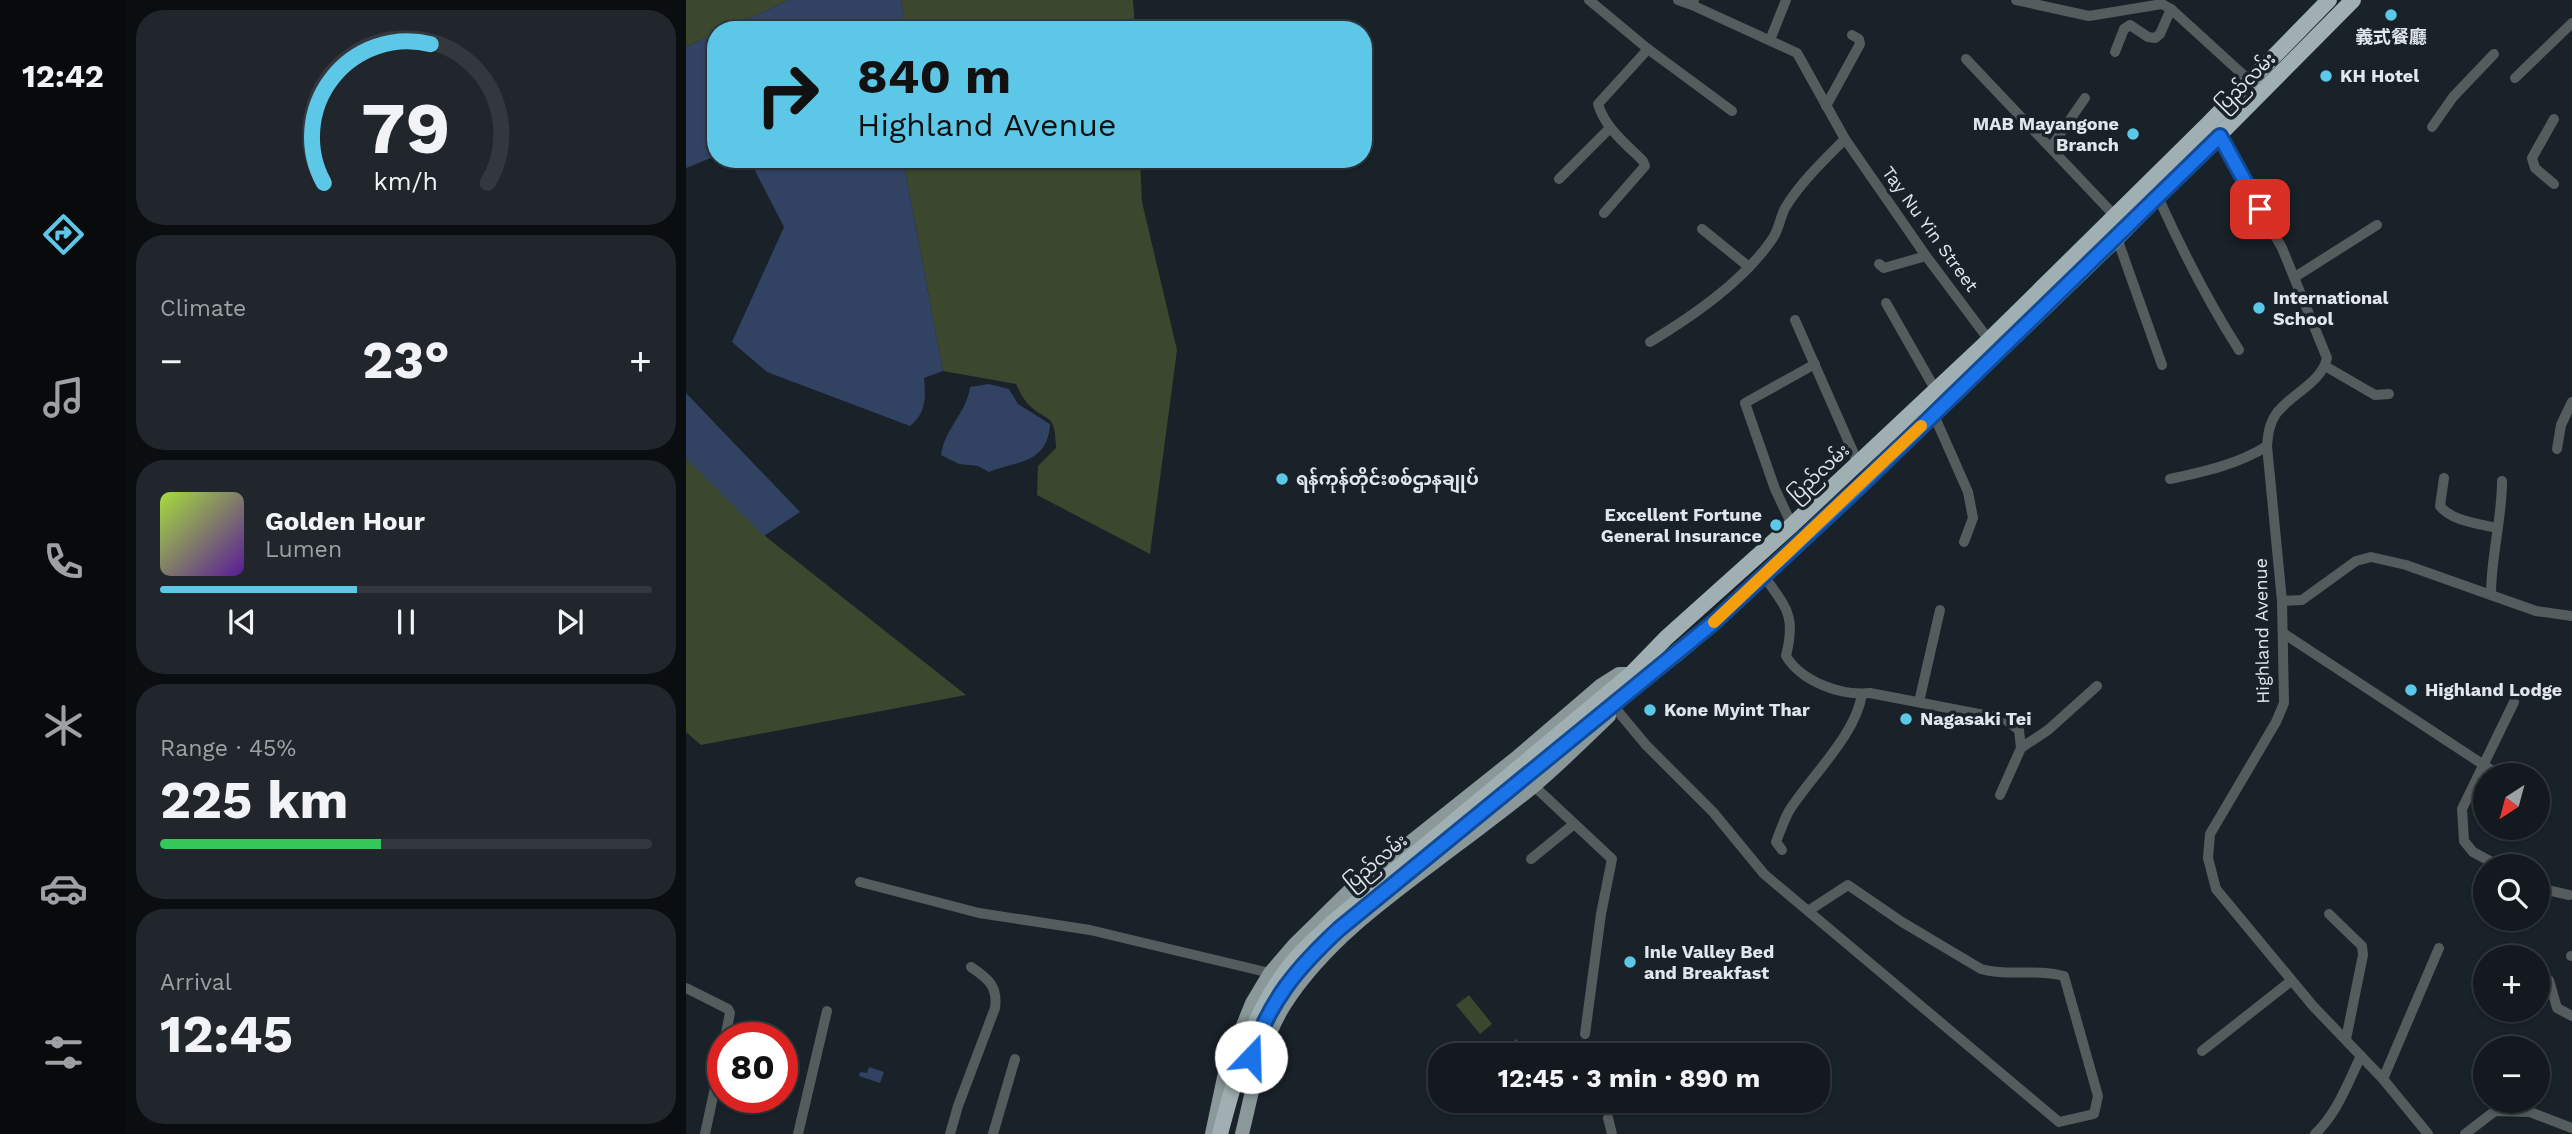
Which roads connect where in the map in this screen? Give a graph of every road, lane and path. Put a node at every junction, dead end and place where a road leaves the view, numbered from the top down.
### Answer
1 (1589, 0) edge
2 (1678, 0) edge
3 (1786, 0) edge
4 (2016, 0) edge
5 (2077, 0) edge
6 (2329, 0) edge
7 (2353, 0) edge
8 (1693, 3) edge
9 (2126, 5) edge
10 (2171, 9) junction
11 (2074, 13) junction
12 (2572, 23) edge
13 (1853, 35) dead end
14 (1770, 40) junction
15 (1648, 49) junction
16 (2115, 52) dead end
17 (2494, 54) dead end
18 (1966, 59) dead end
19 (2515, 78) dead end
20 (2250, 81) junction
21 (2085, 98) dead end
22 (1826, 106) junction
23 (1731, 111) dead end
24 (2554, 118) dead end
25 (2208, 124) junction
26 (2432, 127) dead end
27 (1609, 128) junction
28 (2220, 136) junction
29 (1844, 139) junction
30 (2051, 147) junction
31 (1559, 179) dead end
32 (2554, 184) dead end
33 (2158, 197) junction
34 (1604, 213) dead end
35 (2115, 216) junction
36 (2377, 225) dead end
37 (1702, 229) dead end
38 (2118, 238) junction
39 (1926, 256) junction
40 (1879, 264) dead end
41 (1749, 267) junction
42 (2295, 277) junction
43 (1886, 303) dead end
44 (1795, 320) dead end
45 (1989, 340) junction
46 (1650, 342) dead end
47 (2239, 349) dead end
48 (1815, 364) junction
49 (2162, 365) dead end
50 (2325, 366) junction
51 (1935, 389) junction
52 (2389, 394) dead end
53 (2572, 402) edge
54 (1933, 414) junction
55 (2267, 446) junction
56 (2557, 449) dead end
57 (1858, 463) junction
58 (2444, 478) dead end
59 (2170, 479) dead end
60 (2502, 481) dead end
61 (1793, 525) junction
62 (2497, 528) junction
63 (1964, 542) dead end
64 (1764, 576) junction
65 (2491, 595) junction
66 (2282, 601) junction
67 (1940, 610) dead end
68 (2572, 616) edge
69 (2283, 633) junction
70 (1635, 678) junction
71 (2097, 686) dead end
72 (1861, 694) junction
73 (1919, 702) junction
74 (2514, 702) dead end
75 (1616, 709) junction
76 (2021, 748) junction
77 (2478, 763) edge
78 (2484, 763) edge
79 (1534, 786) junction
80 (2473, 786) edge
81 (2000, 795) dead end
82 (1574, 824) junction
83 (1782, 850) dead end
84 (2477, 854) edge
85 (1531, 859) dead end
86 (860, 882) dead end
87 (2550, 891) edge
88 (2568, 895) dead end
89 (1808, 911) junction
90 (2329, 914) dead end
91 (2439, 948) dead end
92 (971, 968) dead end
93 (1270, 972) junction
94 (2291, 981) junction
95 (2550, 984) edge
96 (686, 988) edge
97 (1286, 1003) junction
98 (827, 1011) dead end
99 (2572, 1016) edge
100 (728, 1022) edge
101 (1585, 1034) dead end
102 (2346, 1039) junction
103 (2202, 1051) dead end
104 (2361, 1056) junction
105 (1015, 1059) dead end
106 (2383, 1079) junction
107 (710, 1113) edge
108 (1608, 1118) dead end
109 (2572, 1128) edge
110 (705, 1134) edge
111 (798, 1134) edge
112 (950, 1134) edge
113 (993, 1134) edge
114 (1212, 1134) edge
115 (1220, 1134) edge
116 (1231, 1134) edge
117 (1242, 1134) edge
118 (1612, 1134) edge
119 (2315, 1134) edge
120 (2428, 1134) edge
121 (2465, 1134) edge

1 - 15 street
2 - 8 street, Tay Nu Yin Street
3 - 14 street
4 - 11 street
5 - 11 street
6 - 20 highway, ပြည်လမ်း
7 - 28 highway, ပြည်လမ်း
8 - 14 street, Tay Nu Yin Street
9 - 10 street
9 - 11 street
10 - 16 street
10 - 20 street
12 - 19 street
13 - 22 street
14 - 22 street, Tay Nu Yin Street
15 - 23 street
15 - 27 street
17 - 26 street
18 - 30 street
20 - 25 highway, ပြည်လမ်း
21 - 30 street
22 - 29 street, Tay Nu Yin Street
24 - 32 street
25 - 28 street
25 - 35 highway, ပြည်လမ်း
27 - 31 street
27 - 34 street
28 - 33 highway, ပြည်လမ်း
28 - 42 street
29 - 39 street, Tay Nu Yin Street
29 - 41 street
30 - 35 street
33 - 38 highway, ပြည်လမ်း
33 - 47 street
35 - 45 highway, ပြည်လမ်း
36 - 42 street
37 - 41 street
38 - 49 street
38 - 54 highway, ပြည်လမ်း
39 - 40 street
39 - 45 street, Tay Nu Yin Street
41 - 46 street
42 - 50 street
43 - 51 street
44 - 48 street
45 - 51 highway, ပြည်လမ်း
48 - 57 street
48 - 61 street
50 - 52 street
50 - 55 street, Highland Avenue
51 - 57 highway, ပြည်လမ်း
53 - 56 street
54 - 63 street
54 - 64 highway, ပြည်လမ်း
55 - 59 street
55 - 66 street, Highland Avenue
57 - 61 highway, ပြည်လမ်း
58 - 62 street
60 - 62 street
61 - 70 highway, ပြည်လမ်း
62 - 65 street
64 - 70 highway, ပြည်လမ်း
64 - 72 street
65 - 66 street
65 - 68 street
66 - 69 street, Highland Avenue
67 - 73 street
69 - 77 street
69 - 94 street, Highland Avenue
70 - 75 main road, ပြည်လမ်း
70 - 93 main road, ပြည်လမ်း
70 - 115 highway, ပြည်လမ်း, bridge
70 - 116 highway, ပြည်လမ်း, bridge
71 - 76 street
72 - 73 street
72 - 83 street
73 - 76 street
74 - 78 street
75 - 79 main road, ပြည်လမ်း
75 - 89 street
76 - 81 street
79 - 82 street
79 - 97 main road, ပြည်လမ်း
80 - 84 street
82 - 85 street
82 - 101 street
86 - 93 street
87 - 88 street
89 - 89 street
90 - 102 street
91 - 106 street
92 - 112 street
93 - 97 main road
93 - 114 main road, ပြည်လမ်း
94 - 102 street, Highland Avenue
94 - 103 street
95 - 99 street
96 - 100 street
97 - 117 main road, ပြည်လမ်း
98 - 111 street
102 - 104 street, Highland Avenue
104 - 106 street, Highland Avenue
104 - 119 street
105 - 113 street
106 - 120 street, Highland Avenue
107 - 110 street
108 - 118 street
109 - 121 street

